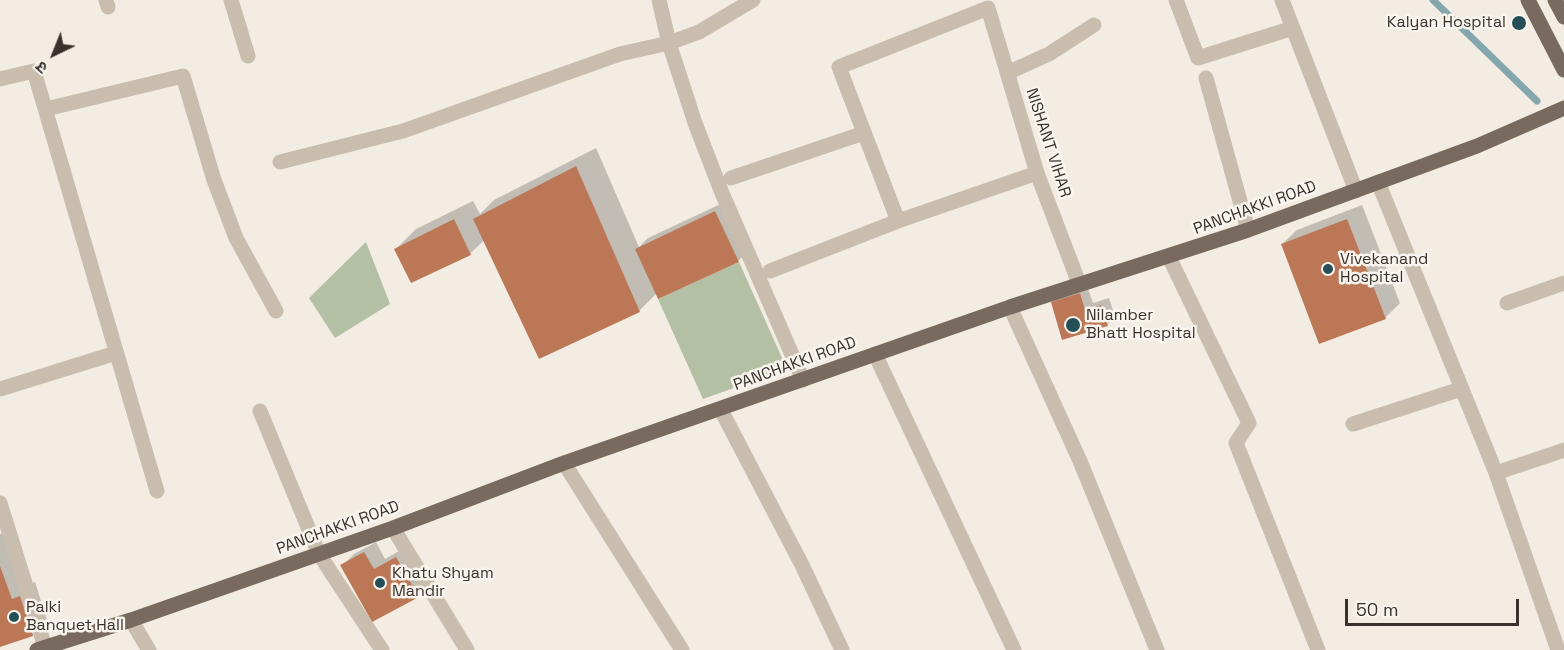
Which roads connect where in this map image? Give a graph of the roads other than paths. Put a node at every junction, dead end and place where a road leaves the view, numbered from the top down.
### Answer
1 (231, 0) edge
2 (659, 0) edge
3 (753, 0) edge
4 (1176, 0) edge
5 (1282, 0) edge
6 (1527, 0) edge
7 (1555, 0) edge
8 (1564, 17) edge
9 (1094, 25) dead end
10 (1293, 28) junction
11 (669, 43) junction
12 (248, 56) dead end
13 (1564, 70) edge
14 (1007, 73) junction
15 (1206, 78) dead end
16 (0, 79) edge
17 (46, 108) junction
18 (1564, 108) edge
19 (864, 133) junction
20 (280, 162) dead end
21 (1037, 173) junction
22 (731, 178) dead end
23 (1378, 182) junction
24 (1356, 191) junction
25 (898, 221) junction
26 (1248, 230) junction
27 (1169, 257) junction
28 (770, 271) dead end
29 (1564, 283) edge
30 (1080, 286) junction
31 (1507, 303) dead end
32 (1010, 307) junction
33 (276, 311) dead end
34 (116, 353) junction
35 (875, 354) junction
36 (803, 380) junction
37 (0, 389) edge
38 (1461, 389) junction
39 (721, 410) junction
40 (260, 411) dead end
41 (1353, 424) dead end
42 (1564, 450) edge
43 (564, 463) junction
44 (1496, 473) junction
45 (157, 491) dead end
46 (0, 502) edge
47 (393, 528) junction
48 (319, 554) junction
49 (131, 620) junction
50 (41, 649) edge
51 (149, 650) edge
52 (382, 650) edge
53 (467, 650) edge
54 (682, 650) edge
55 (842, 650) edge
56 (1014, 650) edge
57 (1156, 650) edge
58 (1318, 650) edge
59 (1558, 650) edge

1 - 12 street
2 - 11 street
3 - 11 street
4 - 10 street
5 - 10 street
6 - 13 main road
7 - 8 main road
9 - 14 street
10 - 24 street
11 - 20 street
11 - 36 street
14 - 19 street, NISHANT VIHAR
14 - 21 street, NISHANT VIHAR
15 - 26 street
16 - 17 street
17 - 33 street
17 - 34 street
18 - 23 main road, PANCHAKKI ROAD
19 - 22 street
19 - 25 street
21 - 25 street
21 - 30 street, NISHANT VIHAR
23 - 24 main road, PANCHAKKI ROAD
23 - 38 street
24 - 26 main road, PANCHAKKI ROAD
25 - 28 street
26 - 27 main road, PANCHAKKI ROAD
27 - 30 main road, PANCHAKKI ROAD
27 - 58 street
29 - 31 street
30 - 32 main road, PANCHAKKI ROAD
32 - 35 main road, PANCHAKKI ROAD
32 - 57 street
34 - 37 street
34 - 45 street
35 - 36 main road, PANCHAKKI ROAD
35 - 56 street
36 - 39 main road, PANCHAKKI ROAD
38 - 41 street
38 - 44 street
39 - 43 main road, PANCHAKKI ROAD
39 - 55 street
40 - 48 street
42 - 44 street
43 - 47 main road, PANCHAKKI ROAD
43 - 54 street
44 - 59 street
46 - 50 street
47 - 48 main road, PANCHAKKI ROAD
47 - 53 street
48 - 49 main road, PANCHAKKI ROAD
48 - 52 street
49 - 50 main road, PANCHAKKI ROAD
49 - 51 street

